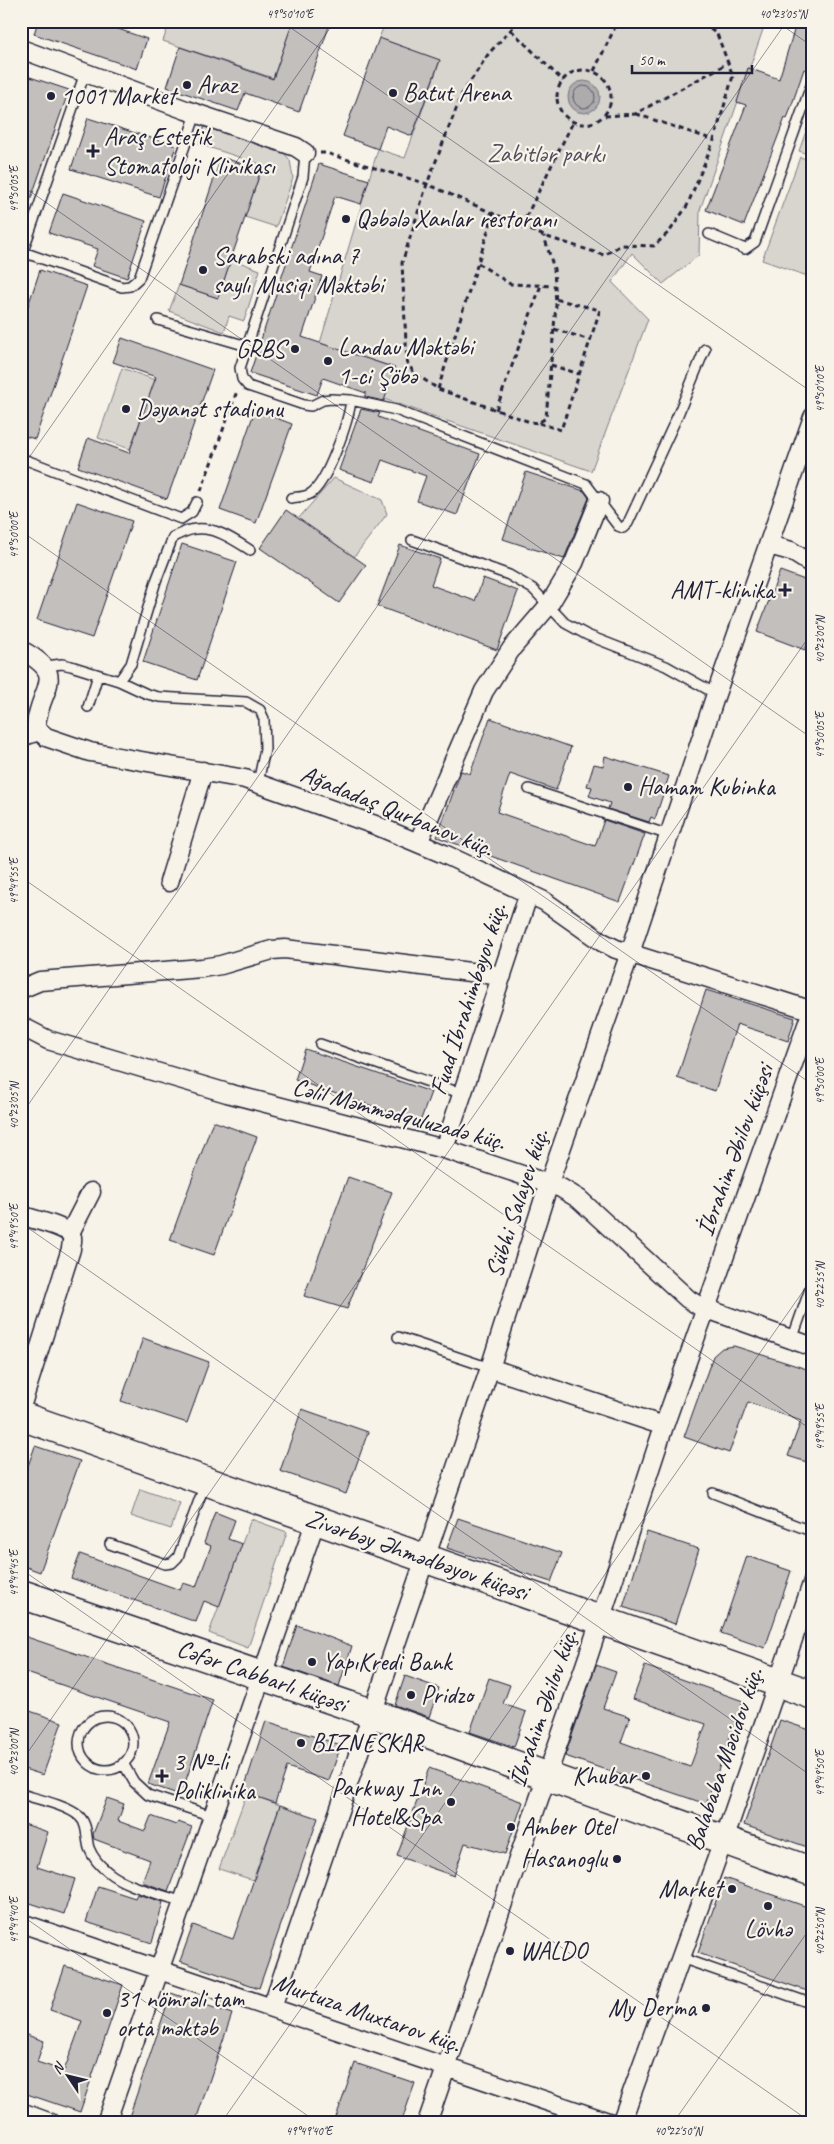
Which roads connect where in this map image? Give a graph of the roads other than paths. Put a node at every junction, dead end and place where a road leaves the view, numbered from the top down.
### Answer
1 (23, 21) edge
2 (21, 25) edge
3 (21, 49) edge
4 (85, 73) junction
5 (813, 80) edge
6 (196, 114) junction
7 (305, 153) joint
8 (709, 234) dead end
9 (22, 255) edge
10 (158, 320) dead end
11 (247, 346) junction
12 (705, 349) dead end
13 (351, 400) junction
14 (813, 417) edge
15 (21, 458) edge
16 (291, 498) dead end
17 (600, 501) junction
18 (197, 502) road end
19 (412, 540) dead end
20 (769, 546) junction
21 (250, 550) dead end
22 (813, 565) edge
23 (549, 605) junction
24 (21, 650) edge
25 (46, 666) junction
26 (98, 675) junction
27 (119, 681) junction
28 (716, 694) junction
29 (88, 707) dead end
30 (39, 731) junction
31 (21, 737) edge
32 (203, 771) junction
33 (258, 783) junction
34 (529, 789) dead end
35 (669, 835) junction
36 (418, 843) junction
37 (169, 882) dead end
38 (529, 893) junction
39 (630, 953) junction
40 (502, 976) junction
41 (21, 989) edge
42 (812, 1010) edge
43 (21, 1026) edge
44 (320, 1044) dead end
45 (463, 1094) junction
46 (444, 1149) junction
47 (549, 1183) junction
48 (91, 1192) dead end
49 (21, 1215) edge
50 (70, 1233) junction
51 (813, 1280) edge
52 (705, 1310) junction
53 (398, 1337) dead end
54 (792, 1340) junction
55 (813, 1346) edge
56 (490, 1368) junction
57 (21, 1407) edge
58 (21, 1416) edge
59 (664, 1426) junction
60 (206, 1481) junction
61 (713, 1493) dead end
62 (316, 1520) junction
63 (813, 1532) edge
64 (110, 1544) dead end
65 (425, 1558) junction
66 (813, 1581) edge
67 (21, 1594) edge
68 (600, 1620) junction
69 (262, 1676) junction
70 (778, 1682) junction
71 (813, 1695) edge
72 (371, 1713) junction
73 (123, 1763) junction
74 (546, 1775) junction
75 (21, 1794) edge
76 (212, 1816) junction
77 (723, 1839) junction
78 (813, 1872) edge
79 (183, 1902) junction
80 (21, 1923) edge
81 (681, 1958) junction
82 (159, 1970) junction
83 (813, 2004) edge
84 (272, 2007) junction
85 (447, 2066) junction
86 (21, 2112) edge
87 (52, 2123) edge
88 (106, 2123) edge
89 (426, 2123) edge
90 (611, 2123) edge
91 (622, 2123) edge

1 - 2 lane
3 - 4 street
4 - 6 street
4 - 9 lane
5 - 8 lane
6 - 7 street
6 - 9 lane
7 - 11 lane
10 - 11 lane
11 - 13 lane
12 - 17 lane
13 - 16 lane
13 - 17 lane
14 - 20 street, Sübhi Salayev küç.
15 - 18 lane
17 - 23 street
19 - 23 lane
20 - 22 street
20 - 28 street, Sübhi Salayev küç.
21 - 27 lane
23 - 28 lane
23 - 36 street
24 - 25 street
25 - 26 lane
25 - 30 street
26 - 27 lane
26 - 29 lane
27 - 33 lane
28 - 35 street, Sübhi Salayev küç.
30 - 31 street
30 - 32 street, Ağadadaş Qurbanov küç.
32 - 33 street, Ağadadaş Qurbanov küç.
32 - 37 street
33 - 36 street, Ağadadaş Qurbanov küç.
34 - 35 lane
35 - 39 street, Sübhi Salayev küç.
36 - 38 street, Ağadadaş Qurbanov küç.
38 - 39 street, Ağadadaş Qurbanov küç.
38 - 40 street, Fuad İbrahimbəyov küç.
39 - 42 street, Ağadadaş Qurbanov küç.
39 - 47 street, Sübhi Salayev küç.
40 - 41 street
40 - 45 street, Fuad İbrahimbəyov küç.
42 - 52 street, İbrahim Əbilov küçəsi
43 - 46 street, Cəlil Məmmədquluzadə küç.
44 - 45 lane
45 - 46 street, Fuad İbrahimbəyov küç.
46 - 47 street, Cəlil Məmmədquluzadə küç.
47 - 52 street, Cəlil Məmmədquluzadə küç.
47 - 56 street, Sübhi Salayev küç.
48 - 50 street
49 - 50 street
50 - 57 street
51 - 54 lane
52 - 54 street, Cəlil Məmmədquluzadə küç.
52 - 59 street, İbrahim Əbilov küç.
53 - 56 lane
54 - 55 street, Cəlil Məmmədquluzadə küç.
56 - 59 street
56 - 65 street, Sübhi Salayev küç.
58 - 60 main road, Zivərbəy Əhmədbəyov küçəsi
59 - 68 street, İbrahim Əbilov küç.
60 - 62 main road, Zivərbəy Əhmədbəyov küçəsi
60 - 64 lane
61 - 63 lane
62 - 65 main road, Zivərbəy Əhmədbəyov küçəsi
62 - 69 street
65 - 68 main road, Zivərbəy Əhmədbəyov küçəsi
65 - 72 street, Sübhi Salayev küç.
66 - 70 street, Balababa Məcidov küç.
67 - 69 main road, Cəfər Cabbarlı küçəsi
68 - 70 main road, Zivərbəy Əhmədbəyov küçəsi
68 - 74 street, İbrahim Əbilov küç.
69 - 72 main road, Cəfər Cabbarlı küçəsi
69 - 76 street
70 - 71 main road, Zivərbəy Əhmədbəyov küçəsi
70 - 77 street, Balababa Məcidov küç.
72 - 74 main road, Cəfər Cabbarlı küçəsi
72 - 84 street, Sübhi Salayev küç.
73 - 73 lane
73 - 76 lane
74 - 77 main road, Cəfər Cabbarlı küçəsi
74 - 85 street, İbrahim Əbilov küç.
75 - 79 lane
76 - 79 street
77 - 78 main road, Cəfər Cabbarlı küçəsi
77 - 81 street, Balababa Məcidov küç.
79 - 82 street
80 - 82 street, Murtuza Muxtarov küç.
81 - 83 lane
81 - 91 street, Balababa Məcidov küç.
82 - 84 street, Murtuza Muxtarov küç.
82 - 88 street
84 - 85 street, Murtuza Muxtarov küç.
85 - 89 street, İbrahim Əbilov küç.
85 - 90 street, Murtuza Muxtarov küç.
86 - 87 street

